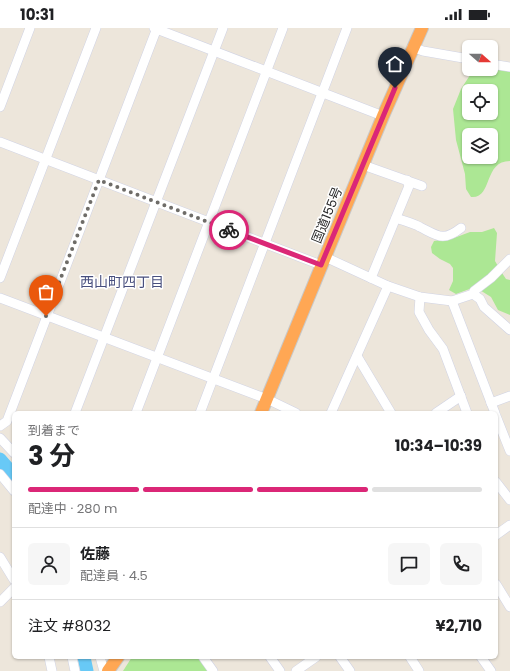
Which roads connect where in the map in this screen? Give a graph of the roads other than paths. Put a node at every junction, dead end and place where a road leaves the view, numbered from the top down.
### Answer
1 (30, 28) edge
2 (96, 28) edge
3 (156, 28) edge
4 (222, 28) edge
5 (283, 28) edge
6 (347, 28) edge
7 (422, 28) edge
8 (412, 47) junction
9 (214, 51) junction
10 (462, 59) edge
11 (498, 65) edge
12 (510, 67) edge
13 (267, 71) junction
14 (4, 85) edge
15 (322, 93) junction
16 (0, 107) edge
17 (383, 116) junction
18 (0, 142) edge
19 (46, 160) junction
20 (363, 165) junction
21 (99, 180) junction
22 (407, 180) junction
23 (422, 186) dead end
24 (156, 202) junction
25 (396, 218) junction
26 (209, 223) junction
27 (461, 228) dead end
28 (265, 244) junction
29 (510, 259) edge
30 (323, 261) junction
31 (0, 278) edge
32 (371, 278) junction
33 (388, 286) junction
34 (473, 294) junction
35 (420, 297) junction
36 (0, 298) edge
37 (452, 301) junction
38 (46, 316) junction
39 (510, 330) edge
40 (103, 338) junction
41 (357, 356) junction
42 (157, 358) junction
43 (213, 380) junction
44 (461, 396) junction
45 (510, 396) edge
46 (267, 400) junction
47 (491, 403) junction
48 (76, 411) edge
49 (137, 411) edge
50 (201, 411) edge
51 (262, 411) edge
52 (292, 411) edge
53 (332, 411) edge
54 (391, 411) edge
55 (439, 411) edge
56 (466, 411) edge
57 (494, 411) edge
58 (498, 421) edge
59 (0, 426) edge
60 (0, 438) edge
61 (12, 451) edge
62 (510, 451) edge
63 (0, 474) edge
64 (498, 485) edge
65 (12, 489) edge
66 (510, 500) edge
67 (510, 526) edge
68 (498, 534) edge
69 (0, 557) edge
70 (12, 577) edge
71 (498, 587) edge
72 (12, 590) edge
73 (0, 602) edge
74 (510, 608) edge
75 (49, 659) edge
76 (72, 659) edge
77 (101, 659) edge
78 (117, 659) edge
79 (205, 659) edge
80 (271, 659) edge
81 (313, 659) edge
82 (341, 659) edge
83 (411, 659) edge
84 (482, 659) edge
85 (52, 671) edge
86 (75, 671) edge
87 (104, 671) edge
88 (108, 671) edge
89 (213, 671) edge
90 (280, 671) edge
91 (296, 671) edge
92 (350, 671) edge
93 (419, 671) edge
94 (491, 671) edge

1 - 14 street
2 - 19 street
3 - 9 street
3 - 21 street
4 - 9 street
5 - 13 street
6 - 15 street
7 - 8 highway, 国道155号
8 - 10 street
8 - 17 highway, 国道155号
9 - 13 street
9 - 24 street
11 - 12 street
13 - 15 street
13 - 26 street
14 - 16 street
15 - 17 street
15 - 28 street
17 - 20 highway, 国道155号
18 - 19 street
19 - 21 street
19 - 31 street
20 - 22 street
20 - 30 highway, 国道155号
21 - 24 street
21 - 38 street
22 - 23 street
22 - 25 street
24 - 26 street
24 - 40 street
25 - 27 street
25 - 32 street
26 - 28 street
26 - 42 street
28 - 30 street
28 - 43 street
29 - 34 street
30 - 32 street
30 - 46 highway, 国道155号
32 - 33 street
33 - 35 street
33 - 41 street
34 - 37 street
34 - 39 street
35 - 37 street
35 - 44 street
36 - 38 street
37 - 47 street
38 - 40 street
38 - 59 street
40 - 42 street
40 - 48 street
41 - 53 street
41 - 54 street
42 - 43 street
42 - 49 street
43 - 46 street
43 - 50 street
44 - 55 street
44 - 56 street
45 - 47 street
46 - 51 highway, 国道155号
46 - 52 street
47 - 57 street
58 - 62 street
60 - 61 street
63 - 65 street
64 - 66 street
67 - 68 street
69 - 70 street
71 - 74 street
72 - 73 street
75 - 85 street
76 - 86 street
77 - 87 street
78 - 88 highway
79 - 89 street
80 - 90 street
81 - 91 street
82 - 92 street
83 - 93 street
84 - 94 street

